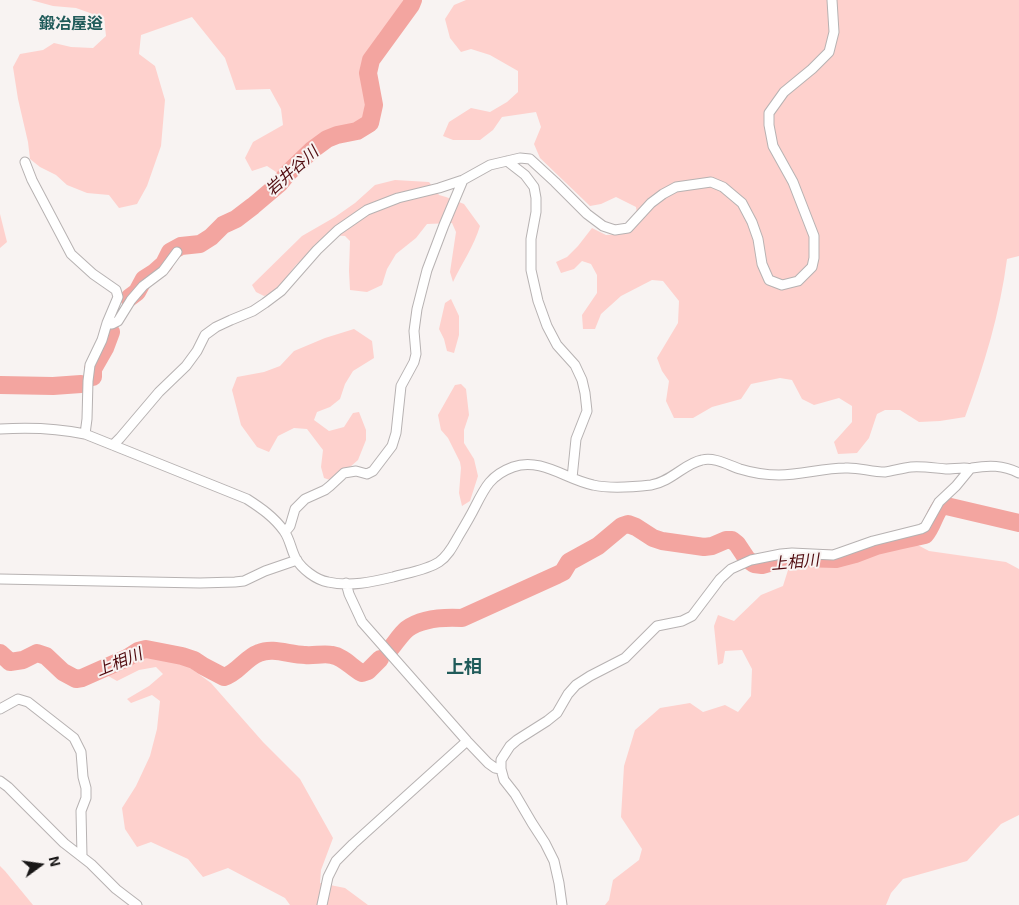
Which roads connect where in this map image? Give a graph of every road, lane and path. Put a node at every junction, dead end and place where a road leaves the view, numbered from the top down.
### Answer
1 (832, 0) edge
2 (507, 161) junction
3 (25, 162) dead end
4 (463, 180) junction
5 (177, 252) dead end
6 (107, 324) junction
7 (0, 429) edge
8 (85, 434) junction
9 (113, 444) junction
10 (970, 469) junction
11 (1019, 473) edge
12 (572, 478) junction
13 (285, 532) junction
14 (297, 560) junction
15 (0, 579) edge
16 (346, 583) junction
17 (0, 709) edge
18 (467, 741) junction
19 (501, 769) junction
20 (0, 781) edge
21 (82, 856) junction
22 (137, 905) edge
23 (322, 905) edge
24 (562, 905) edge

1 - 2 street
2 - 4 street
2 - 12 street
3 - 6 street
4 - 9 street
4 - 13 street
5 - 6 street
6 - 8 street
7 - 8 street
8 - 9 street
9 - 13 street
10 - 11 street
10 - 12 street
10 - 19 street
12 - 16 street
13 - 14 street
14 - 15 street
14 - 16 street
16 - 18 street
17 - 21 street
18 - 19 street
18 - 23 street
19 - 24 street
20 - 21 street
21 - 22 street

